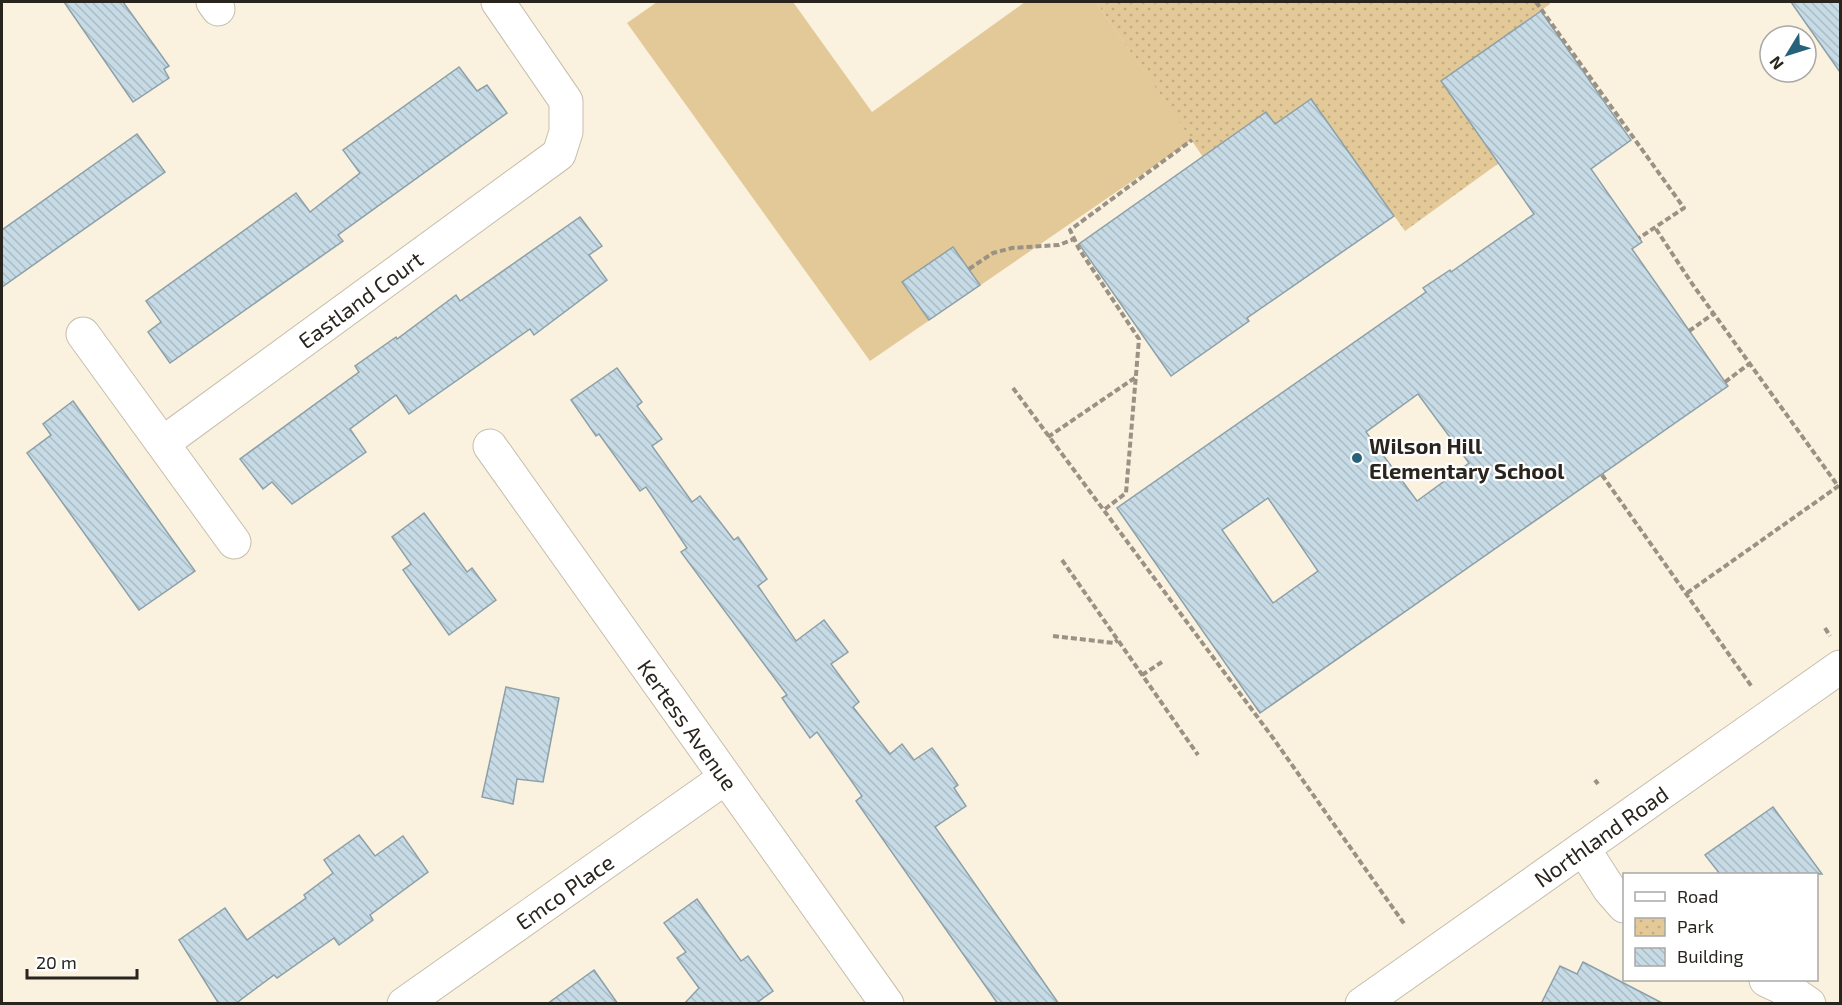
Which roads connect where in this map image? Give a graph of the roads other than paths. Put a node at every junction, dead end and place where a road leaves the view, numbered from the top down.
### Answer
1 (498, 2) edge
2 (83, 334) dead end
3 (163, 443) junction
4 (490, 446) dead end
5 (234, 542) dead end
6 (1840, 667) edge
7 (725, 777) junction
8 (1583, 848) junction
9 (1623, 905) edge
10 (1768, 981) edge
11 (404, 1004) edge
12 (887, 1004) edge
13 (1362, 1004) edge
14 (1809, 1004) edge

1 - 3 street, Eastland Court
2 - 3 street
3 - 5 street
4 - 7 street, Kertess Avenue
6 - 8 street, Northland Road
7 - 11 street, Emco Place
7 - 12 street, Kertess Avenue
8 - 9 street
8 - 13 street, Northland Road
10 - 14 street

